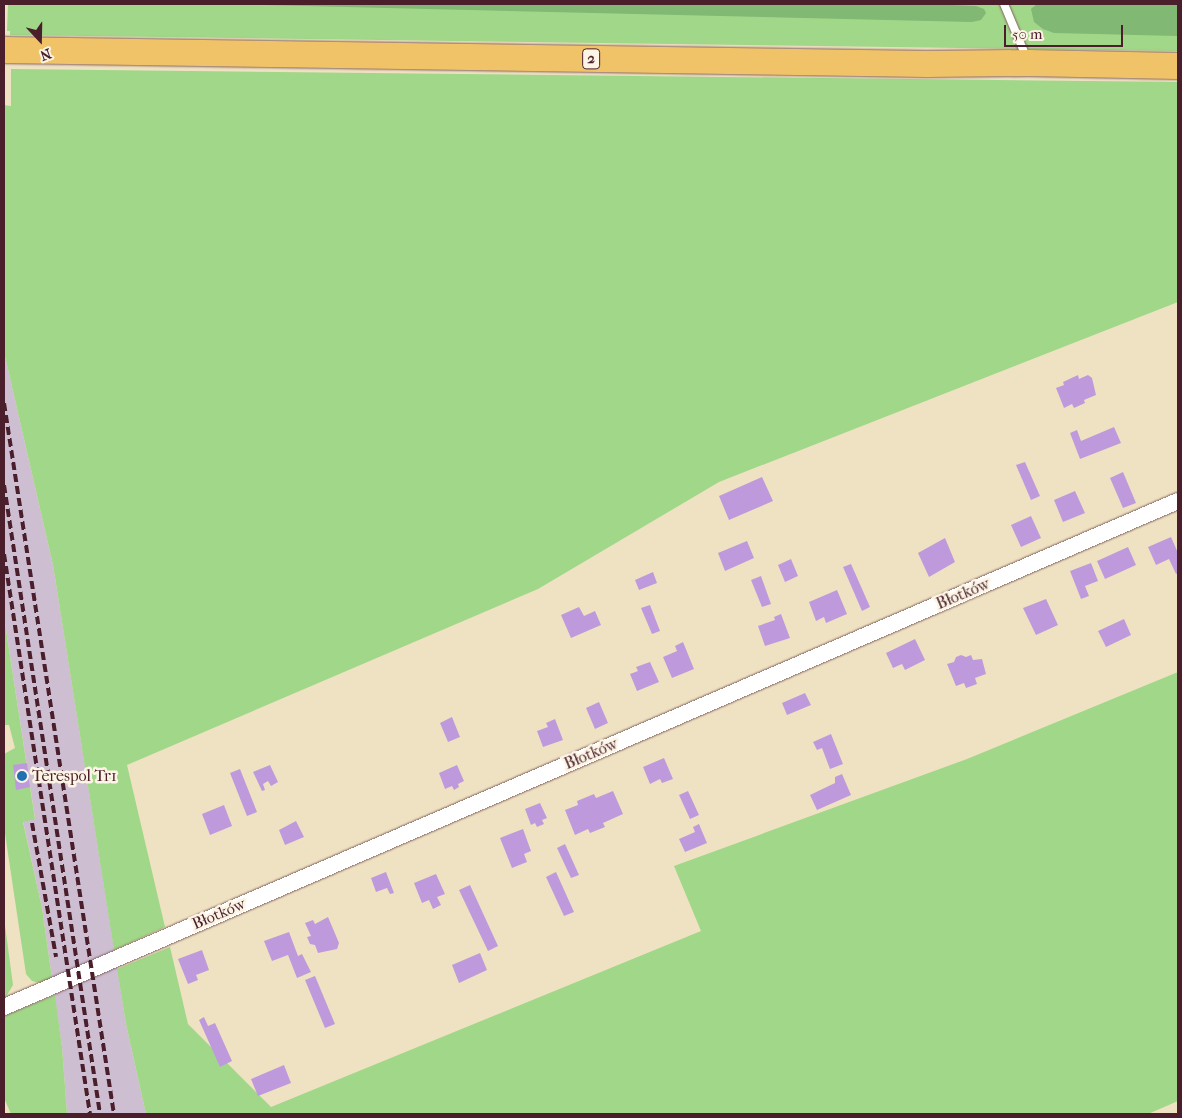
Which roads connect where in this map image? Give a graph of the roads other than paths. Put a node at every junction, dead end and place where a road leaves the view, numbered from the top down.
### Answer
1 (1004, 4) edge
2 (4, 50) edge
3 (1029, 63) junction
4 (1178, 66) edge
5 (1178, 501) edge
6 (4, 1007) edge

1 - 3 lane
2 - 3 highway, 2
3 - 4 highway, 2
5 - 6 street, Błotków

